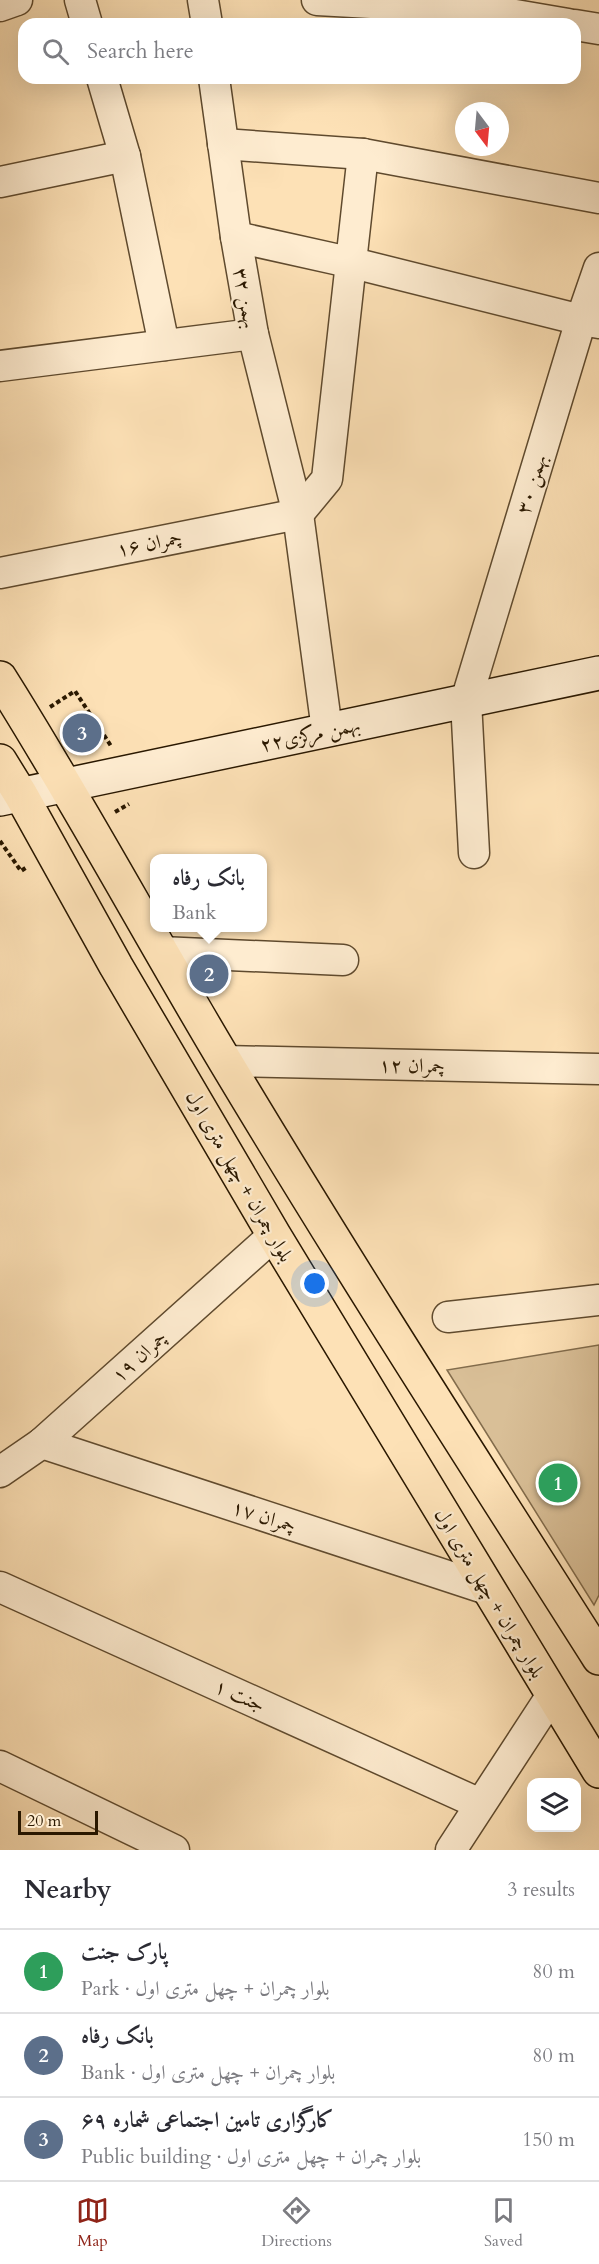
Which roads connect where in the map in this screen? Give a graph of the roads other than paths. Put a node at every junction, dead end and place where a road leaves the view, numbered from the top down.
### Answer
1 (17, 0) edge
2 (80, 0) edge
3 (203, 0) edge
4 (317, 0) edge
5 (0, 6) edge
6 (85, 18) edge
7 (206, 18) edge
8 (533, 18) edge
9 (581, 26) edge
10 (599, 30) edge
11 (104, 84) edge
12 (215, 84) edge
13 (223, 144) junction
14 (363, 154) junction
15 (125, 156) junction
16 (0, 182) edge
17 (599, 198) edge
18 (236, 237) junction
19 (353, 263) junction
20 (599, 268) edge
21 (590, 321) edge
22 (253, 334) junction
23 (164, 345) junction
24 (0, 366) edge
25 (298, 514) junction
26 (0, 573) edge
27 (599, 673) edge
28 (0, 678) edge
29 (466, 701) junction
30 (327, 730) junction
31 (0, 761) edge
32 (66, 786) junction
33 (11, 797) edge
34 (474, 854) dead end
35 (161, 952) junction
36 (343, 960) dead end
37 (225, 1061) junction
38 (599, 1069) edge
39 (274, 1235) junction
40 (599, 1300) edge
41 (448, 1317) dead end
42 (42, 1443) junction
43 (0, 1472) edge
44 (0, 1587) edge
45 (487, 1589) junction
46 (599, 1658) edge
47 (552, 1695) junction
48 (0, 1766) edge
49 (599, 1771) edge
50 (480, 1804) junction
51 (174, 1850) edge
52 (451, 1850) edge

1 - 5 street
2 - 6 street
3 - 7 street
4 - 8 street
9 - 10 street
11 - 15 street
12 - 13 street, بهمن ۳۲
13 - 14 street
13 - 18 street, بهمن ۳۲
14 - 17 street
14 - 19 street
15 - 16 street
15 - 23 street
18 - 19 street
18 - 22 street, بهمن ۳۲
19 - 21 street
19 - 25 street
20 - 21 street, بهمن ۳۰
21 - 29 street, بهمن ۳۰
22 - 23 street
22 - 25 street, بهمن ۳۲
23 - 24 street
25 - 26 street, چمران ۱۶
25 - 30 street, بهمن ۳۲
27 - 29 street, ۲۲بهمن مرکزی
28 - 32 main road
29 - 30 street, ۲۲بهمن مرکزی
29 - 34 street, بهمن ۳۰
30 - 32 street, ۲۲بهمن مرکزی
31 - 33 main road, بلوار چمران + چهل متری اول
32 - 33 street, ۲۲بهمن مرکزی
32 - 35 main road
33 - 39 main road, بلوار چمران + چهل متری اول
35 - 36 street
35 - 37 main road
37 - 38 street, چمران ۱۲
37 - 46 main road
39 - 42 street, چمران ۱۹
39 - 45 main road, بلوار چمران + چهل متری اول
40 - 41 street
42 - 43 street, چمران ۱۹
42 - 45 street, چمران ۱۷
44 - 50 street, جنت ۱
45 - 47 main road, بلوار چمران + چهل متری اول
47 - 49 main road, بلوار چمران + چهل متری اول
47 - 50 street
48 - 51 street
50 - 52 street

